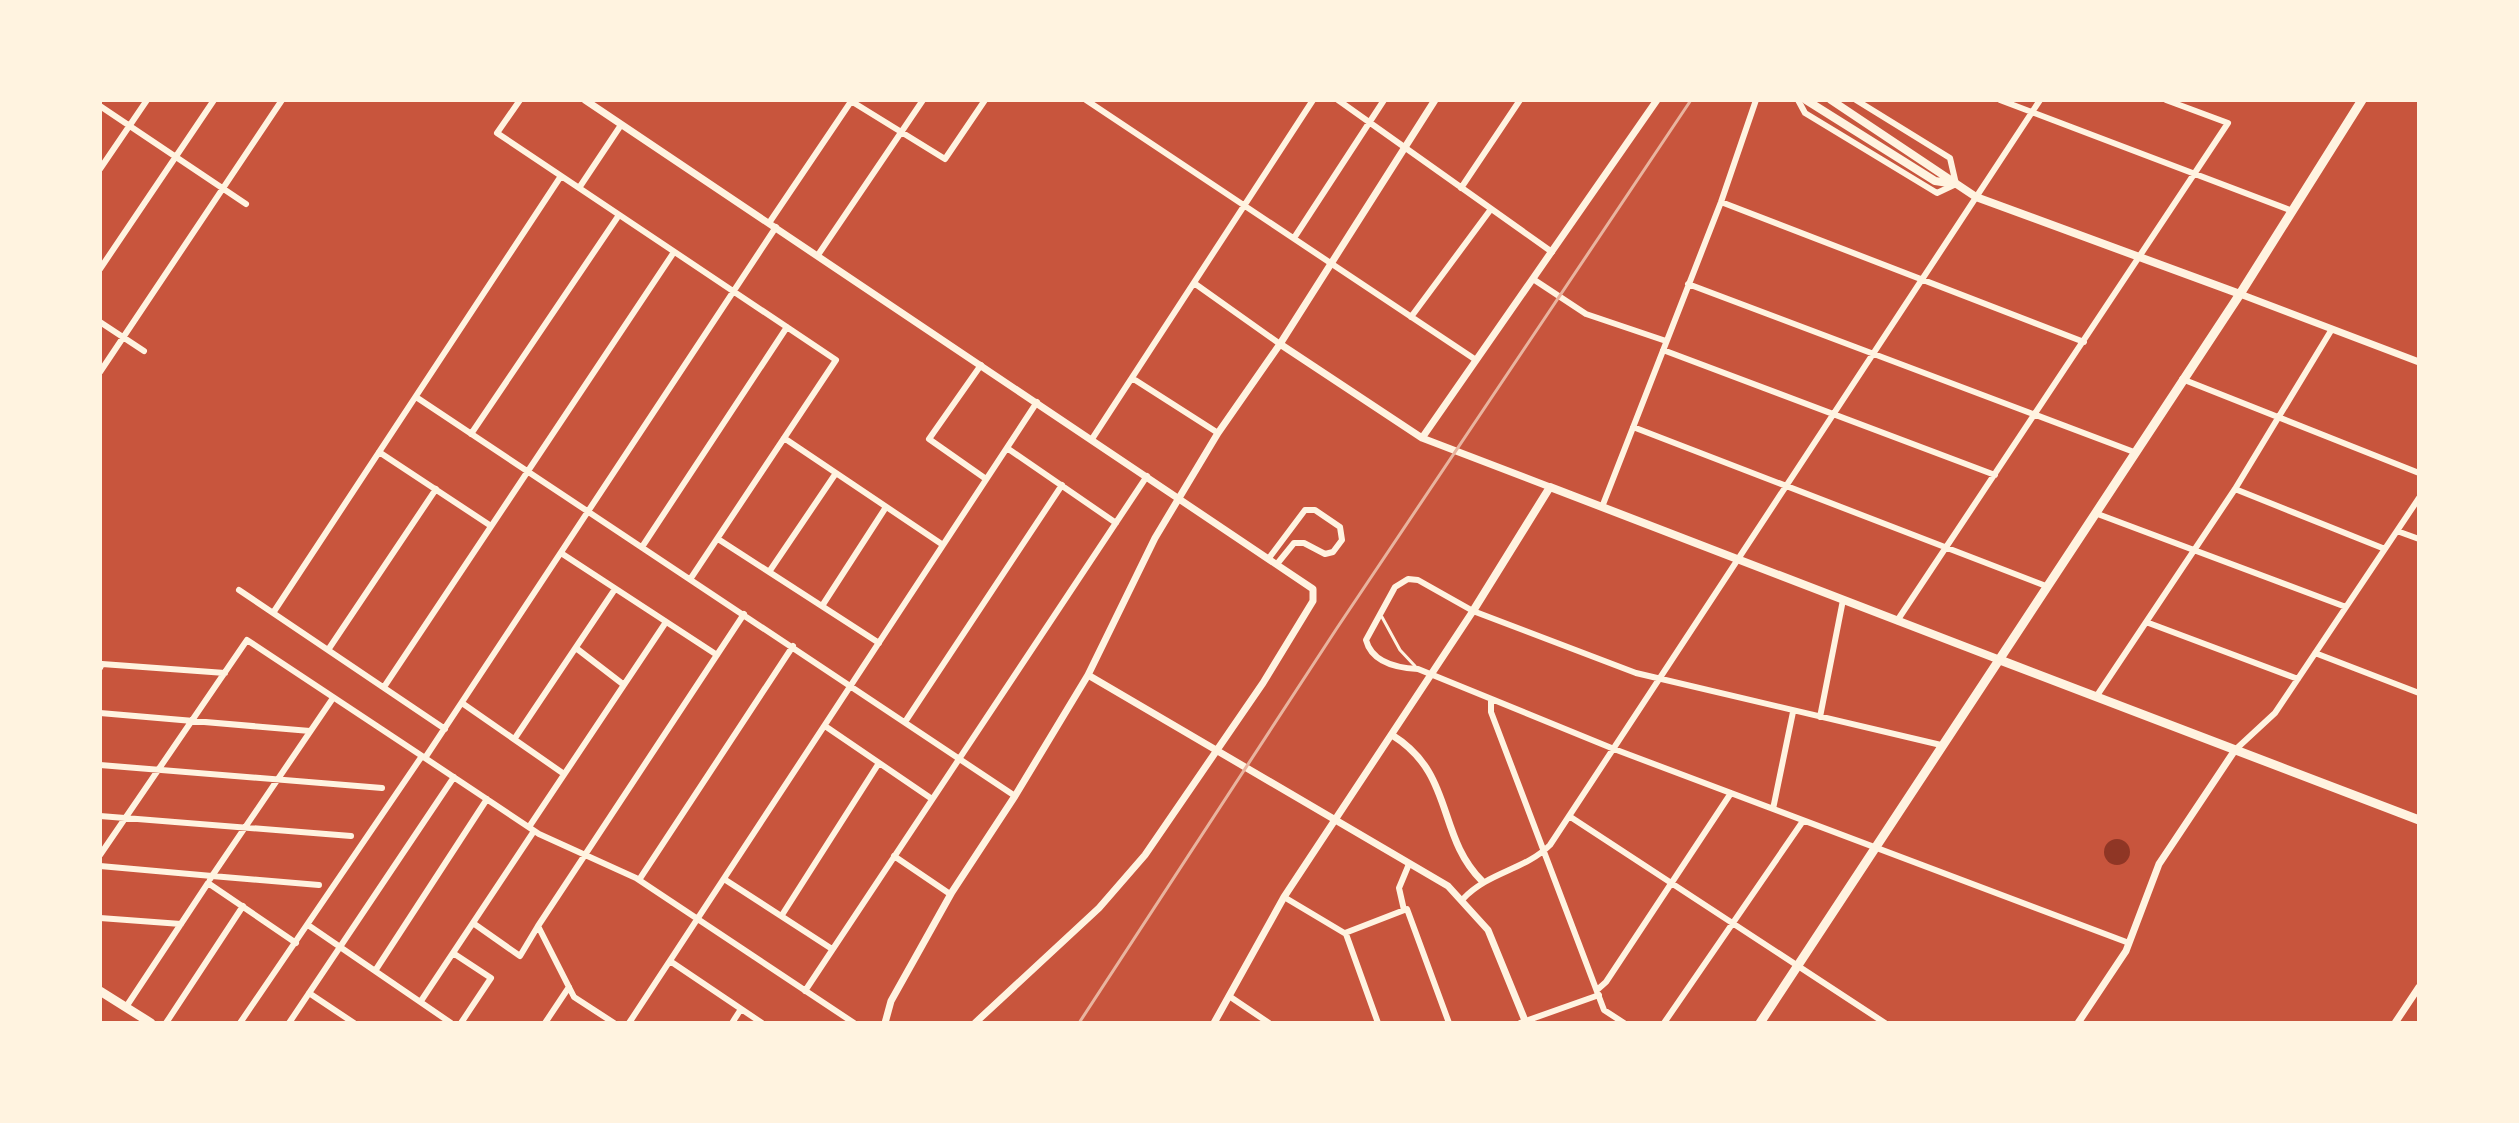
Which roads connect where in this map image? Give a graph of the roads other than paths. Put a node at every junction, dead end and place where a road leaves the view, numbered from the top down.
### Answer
1 (147, 100) edge
2 (214, 100) edge
3 (282, 100) edge
4 (520, 100) edge
5 (585, 100) edge
6 (851, 100) edge
7 (923, 100) edge
8 (985, 100) edge
9 (1086, 100) edge
10 (1302, 100) edge
11 (1338, 100) edge
12 (1384, 100) edge
13 (1435, 100) edge
14 (1520, 100) edge
15 (1657, 100) edge
16 (1756, 100) edge
17 (1798, 100) edge
18 (1806, 100) edge
19 (1831, 100) edge
20 (1856, 100) edge
21 (2000, 100) edge
22 (2040, 100) edge
23 (2166, 100) edge
24 (2362, 100) edge
25 (1312, 103) edge
26 (100, 106) edge
27 (2032, 112) junction
28 (1369, 122) junction
29 (621, 125) junction
30 (130, 126) junction
31 (901, 132) junction
32 (1404, 147) junction
33 (175, 156) junction
34 (100, 169) edge
35 (2193, 173) junction
36 (561, 176) junction
37 (1956, 184) junction
38 (579, 188) junction
39 (1461, 188) junction
40 (223, 189) junction
41 (1976, 197) junction
42 (1721, 202) junction
43 (246, 204) dead end
44 (1244, 206) junction
45 (1491, 209) junction
46 (2290, 210) junction
47 (619, 215) junction
48 (773, 225) junction
49 (1294, 238) junction
50 (674, 252) junction
51 (1552, 252) junction
52 (818, 255) junction
53 (2140, 258) junction
54 (1331, 263) junction
55 (100, 269) edge
56 (1533, 279) junction
57 (1921, 281) junction
58 (1194, 283) junction
59 (1688, 284) junction
60 (734, 292) junction
61 (2240, 294) junction
62 (1411, 317) junction
63 (100, 322) edge
64 (787, 327) junction
65 (2332, 329) junction
66 (123, 337) junction
67 (1666, 341) junction
68 (2084, 342) junction
69 (1280, 344) junction
70 (1663, 350) junction
71 (144, 351) dead end
72 (1875, 352) junction
73 (1476, 360) junction
74 (2419, 362) edge
75 (981, 365) junction
76 (100, 372) edge
77 (1132, 378) junction
78 (2182, 379) junction
79 (416, 397) junction
80 (1037, 402) junction
81 (1834, 413) junction
82 (2036, 413) junction
83 (2276, 417) junction
84 (1633, 427) junction
85 (1218, 433) junction
86 (471, 434) junction
87 (784, 438) junction
88 (1422, 438) junction
89 (1092, 439) junction
90 (1007, 448) junction
91 (379, 452) junction
92 (2134, 452) junction
93 (527, 471) junction
94 (836, 473) junction
95 (2419, 473) edge
96 (1995, 475) junction
97 (1147, 476) junction
98 (986, 479) junction
99 (1062, 485) junction
100 (1787, 485) junction
101 (1550, 487) junction
102 (436, 489) junction
103 (2235, 489) junction
104 (1179, 498) junction
105 (2419, 498) edge
106 (886, 507) junction
107 (1602, 507) junction
108 (588, 512) junction
109 (2095, 513) junction
110 (1116, 523) junction
111 (491, 526) junction
112 (2397, 531) junction
113 (718, 539) junction
114 (2419, 539) edge
115 (943, 545) junction
116 (642, 547) junction
117 (1947, 547) junction
118 (2195, 549) junction
119 (2385, 549) junction
120 (561, 553) junction
121 (1269, 558) junction
122 (1738, 559) junction
123 (1277, 564) junction
124 (769, 572) junction
125 (691, 578) junction
126 (2046, 586) junction
127 (615, 589) junction
128 (239, 590) dead end
129 (1843, 600) junction
130 (822, 606) junction
131 (2346, 607) junction
132 (1382, 609) junction
133 (1473, 611) junction
134 (273, 613) junction
135 (744, 614) junction
136 (1897, 621) junction
137 (666, 622) junction
138 (2146, 622) junction
139 (879, 643) junction
140 (793, 646) junction
141 (576, 648) junction
142 (328, 650) junction
143 (2315, 653) junction
144 (717, 655) junction
145 (2000, 660) junction
146 (100, 668) edge
147 (1418, 669) junction
148 (225, 673) junction
149 (1088, 675) junction
150 (1430, 675) junction
151 (1660, 678) junction
152 (2298, 679) junction
153 (624, 685) junction
154 (851, 685) junction
155 (384, 687) junction
156 (2419, 693) edge
157 (2096, 697) junction
158 (333, 698) junction
159 (1491, 700) junction
160 (462, 703) junction
161 (1793, 712) junction
162 (100, 713) edge
163 (1820, 717) junction
164 (192, 721) junction
165 (905, 722) junction
166 (825, 726) junction
167 (445, 729) junction
168 (310, 731) junction
169 (1392, 735) junction
170 (515, 738) junction
171 (1941, 745) junction
172 (1614, 749) junction
173 (2235, 750) junction
174 (1215, 752) junction
175 (423, 757) junction
176 (959, 758) junction
177 (879, 763) junction
178 (100, 765) edge
179 (158, 769) junction
180 (564, 774) junction
181 (454, 777) junction
182 (278, 779) junction
183 (382, 788) dead end
184 (1731, 793) junction
185 (1015, 796) junction
186 (487, 799) junction
187 (932, 799) junction
188 (1773, 809) junction
189 (100, 816) edge
190 (1569, 816) junction
191 (126, 818) junction
192 (2419, 820) edge
193 (1803, 821) junction
194 (1334, 822) junction
195 (245, 827) junction
196 (532, 829) junction
197 (351, 836) dead end
198 (1874, 848) junction
199 (1542, 853) junction
200 (100, 855) edge
201 (585, 855) junction
202 (894, 856) junction
203 (1409, 864) junction
204 (100, 866) edge
205 (210, 879) junction
206 (724, 879) junction
207 (639, 880) junction
208 (1482, 881) junction
209 (1672, 883) junction
210 (319, 885) dead end
211 (950, 894) junction
212 (1284, 897) junction
213 (1463, 899) junction
214 (243, 906) junction
215 (1404, 910) junction
216 (782, 915) junction
217 (100, 918) edge
218 (697, 920) junction
219 (1731, 922) junction
220 (473, 923) junction
221 (181, 924) junction
222 (308, 925) junction
223 (538, 926) junction
224 (1345, 933) junction
225 (296, 943) junction
226 (2129, 943) junction
227 (340, 947) junction
228 (832, 949) junction
229 (453, 953) junction
230 (670, 961) junction
231 (1798, 965) junction
232 (375, 971) junction
233 (569, 987) junction
234 (2419, 987) edge
235 (100, 991) edge
236 (805, 991) junction
237 (309, 993) junction
238 (1598, 993) junction
239 (1229, 996) junction
240 (421, 1001) junction
241 (126, 1007) junction
242 (741, 1009) junction
243 (1523, 1022) edge
244 (151, 1023) edge
245 (166, 1023) edge
246 (240, 1023) edge
247 (289, 1023) edge
248 (354, 1023) edge
249 (451, 1023) edge
250 (461, 1023) edge
251 (545, 1023) edge
252 (614, 1023) edge
253 (629, 1023) edge
254 (732, 1023) edge
255 (762, 1023) edge
256 (854, 1023) edge
257 (885, 1023) edge
258 (975, 1023) edge
259 (1214, 1023) edge
260 (1269, 1023) edge
261 (1378, 1023) edge
262 (1449, 1023) edge
263 (1624, 1023) edge
264 (1664, 1023) edge
265 (1760, 1023) edge
266 (1885, 1023) edge
267 (2078, 1023) edge
268 (2395, 1023) edge

1 - 30 street
2 - 33 street
3 - 40 street
4 - 36 street
5 - 29 street
6 - 31 street
6 - 48 street
7 - 31 street
8 - 31 street
9 - 44 street
10 - 25 street
11 - 28 street
12 - 28 street
13 - 32 street
14 - 39 street
15 - 51 street
16 - 42 street
17 - 37 street
18 - 37 main road
19 - 37 main road
20 - 37 street
21 - 27 street
22 - 27 street
23 - 35 street
24 - 46 main road
25 - 44 street
26 - 30 street
27 - 35 street
27 - 41 street
28 - 32 street
28 - 49 street
29 - 38 street
29 - 48 street
30 - 33 street
30 - 34 street
31 - 52 street
32 - 39 street
32 - 54 street
33 - 40 street
33 - 55 street
35 - 46 street
35 - 53 street
36 - 38 street
36 - 79 street
37 - 41 main road
38 - 47 street
39 - 45 street
40 - 43 street
40 - 66 street
41 - 53 main road
41 - 57 street
42 - 57 street
42 - 59 street
44 - 49 street
44 - 58 street
45 - 51 street
45 - 62 street
46 - 61 main road
47 - 50 street
47 - 86 street
48 - 52 street
48 - 60 street
49 - 54 street
50 - 60 street
50 - 93 street
51 - 56 street
52 - 75 street
53 - 61 main road
53 - 68 street
54 - 62 street
54 - 69 street
56 - 67 street
56 - 73 street
57 - 68 street
57 - 72 street
58 - 69 street
58 - 77 street
59 - 67 street
59 - 72 street
60 - 64 street
60 - 108 street
61 - 65 street
61 - 78 main road
62 - 73 street
63 - 66 street
64 - 87 street
64 - 116 street
65 - 74 street
65 - 83 street
66 - 71 street
66 - 76 street
67 - 70 street
68 - 82 street
69 - 85 street
69 - 88 street
70 - 81 street
70 - 84 street
72 - 81 street
72 - 82 street
73 - 88 street
75 - 80 street
75 - 98 street
77 - 85 street
77 - 89 street
78 - 83 street
78 - 92 main road
79 - 86 street
79 - 91 street
80 - 89 street
80 - 90 street
81 - 96 street
81 - 100 street
82 - 92 street
82 - 96 street
83 - 95 street
83 - 103 street
84 - 100 street
84 - 107 street
85 - 104 street
86 - 93 street
87 - 94 street
87 - 113 street
88 - 101 street
89 - 97 street
90 - 98 street
90 - 99 street
91 - 102 street
91 - 134 street
92 - 109 main road
93 - 108 street
93 - 111 street
94 - 106 street
94 - 124 street
96 - 117 street
97 - 104 street
97 - 110 street
98 - 115 street
99 - 110 street
99 - 165 street
100 - 117 street
100 - 122 street
101 - 107 main road
101 - 133 main road
102 - 111 street
102 - 142 street
103 - 118 street
103 - 119 street
104 - 121 street
104 - 149 street
105 - 112 street
106 - 115 street
106 - 130 street
107 - 122 main road
108 - 116 street
108 - 120 street
109 - 118 street
109 - 126 main road
110 - 176 street
111 - 155 street
112 - 114 street
112 - 119 street
113 - 124 street
113 - 125 street
115 - 139 street
116 - 125 street
117 - 126 street
117 - 136 street
118 - 131 street
118 - 138 street
119 - 131 street
120 - 127 street
120 - 160 street
121 - 123 street
121 - 123 street
122 - 129 main road
122 - 151 street
123 - 174 street
124 - 130 street
125 - 135 street
126 - 145 main road
127 - 137 street
127 - 141 street
128 - 134 street
129 - 136 main road
129 - 163 street
130 - 139 street
131 - 143 street
132 - 133 street
132 - 147 lane
132 - 147 street
133 - 150 street
133 - 151 street
134 - 142 street
135 - 140 street
135 - 144 street
136 - 145 main road
137 - 144 street
137 - 153 street
138 - 152 street
138 - 157 street
139 - 154 street
140 - 154 street
140 - 207 street
141 - 153 street
141 - 170 street
142 - 155 street
143 - 152 street
143 - 156 street
144 - 201 street
145 - 157 main road
145 - 171 main road
146 - 148 street
147 - 150 street
148 - 158 street
148 - 164 street
149 - 174 street
149 - 185 street
150 - 159 street
150 - 169 street
151 - 161 street
151 - 172 street
152 - 173 street
153 - 180 street
154 - 165 street
154 - 166 street
155 - 167 street
157 - 173 main road
158 - 168 street
158 - 175 street
159 - 172 street
159 - 199 street
160 - 167 street
160 - 170 street
161 - 163 street
161 - 188 street
162 - 164 street
163 - 171 street
164 - 168 street
164 - 179 street
165 - 176 street
166 - 177 street
166 - 206 street
167 - 175 street
168 - 182 street
169 - 194 street
169 - 208 street
170 - 180 street
171 - 198 main road
172 - 184 street
172 - 190 street
173 - 192 main road
173 - 226 street
174 - 194 street
174 - 258 street
175 - 181 street
175 - 222 street
176 - 185 street
176 - 187 street
177 - 187 street
177 - 216 street
178 - 179 street
179 - 182 street
179 - 191 street
180 - 196 street
181 - 186 street
181 - 227 street
182 - 183 street
182 - 195 street
184 - 188 street
184 - 209 street
185 - 211 street
186 - 196 street
186 - 232 street
187 - 202 street
188 - 193 street
189 - 191 street
190 - 199 street
190 - 209 street
191 - 195 street
191 - 200 street
193 - 198 street
193 - 219 street
194 - 203 street
194 - 212 street
195 - 197 street
195 - 205 street
196 - 201 street
196 - 220 street
198 - 226 street
198 - 231 main road
199 - 208 street
199 - 238 street
201 - 207 street
201 - 223 street
202 - 211 street
202 - 228 street
203 - 213 street
203 - 215 street
204 - 205 street
205 - 210 street
205 - 214 street
205 - 221 street
206 - 216 street
206 - 218 street
207 - 218 street
208 - 213 street
209 - 219 street
209 - 238 street
211 - 257 street
212 - 224 street
212 - 239 street
213 - 243 street
214 - 225 street
214 - 245 street
215 - 224 street
215 - 262 street
216 - 228 street
217 - 221 street
218 - 230 street
218 - 236 street
219 - 231 street
219 - 264 street
220 - 223 street
220 - 229 street
221 - 241 street
222 - 225 street
222 - 227 street
223 - 233 street
224 - 261 street
225 - 246 street
226 - 267 street
227 - 232 street
227 - 237 street
228 - 236 street
229 - 240 street
229 - 250 street
230 - 242 street
230 - 253 street
231 - 265 main road
231 - 266 street
232 - 240 street
233 - 251 street
233 - 252 street
234 - 268 street
235 - 241 main road
236 - 256 street
237 - 247 street
237 - 248 street
238 - 243 street
238 - 263 street
239 - 259 street
239 - 260 street
240 - 249 street
241 - 244 main road
242 - 254 street
242 - 255 street

